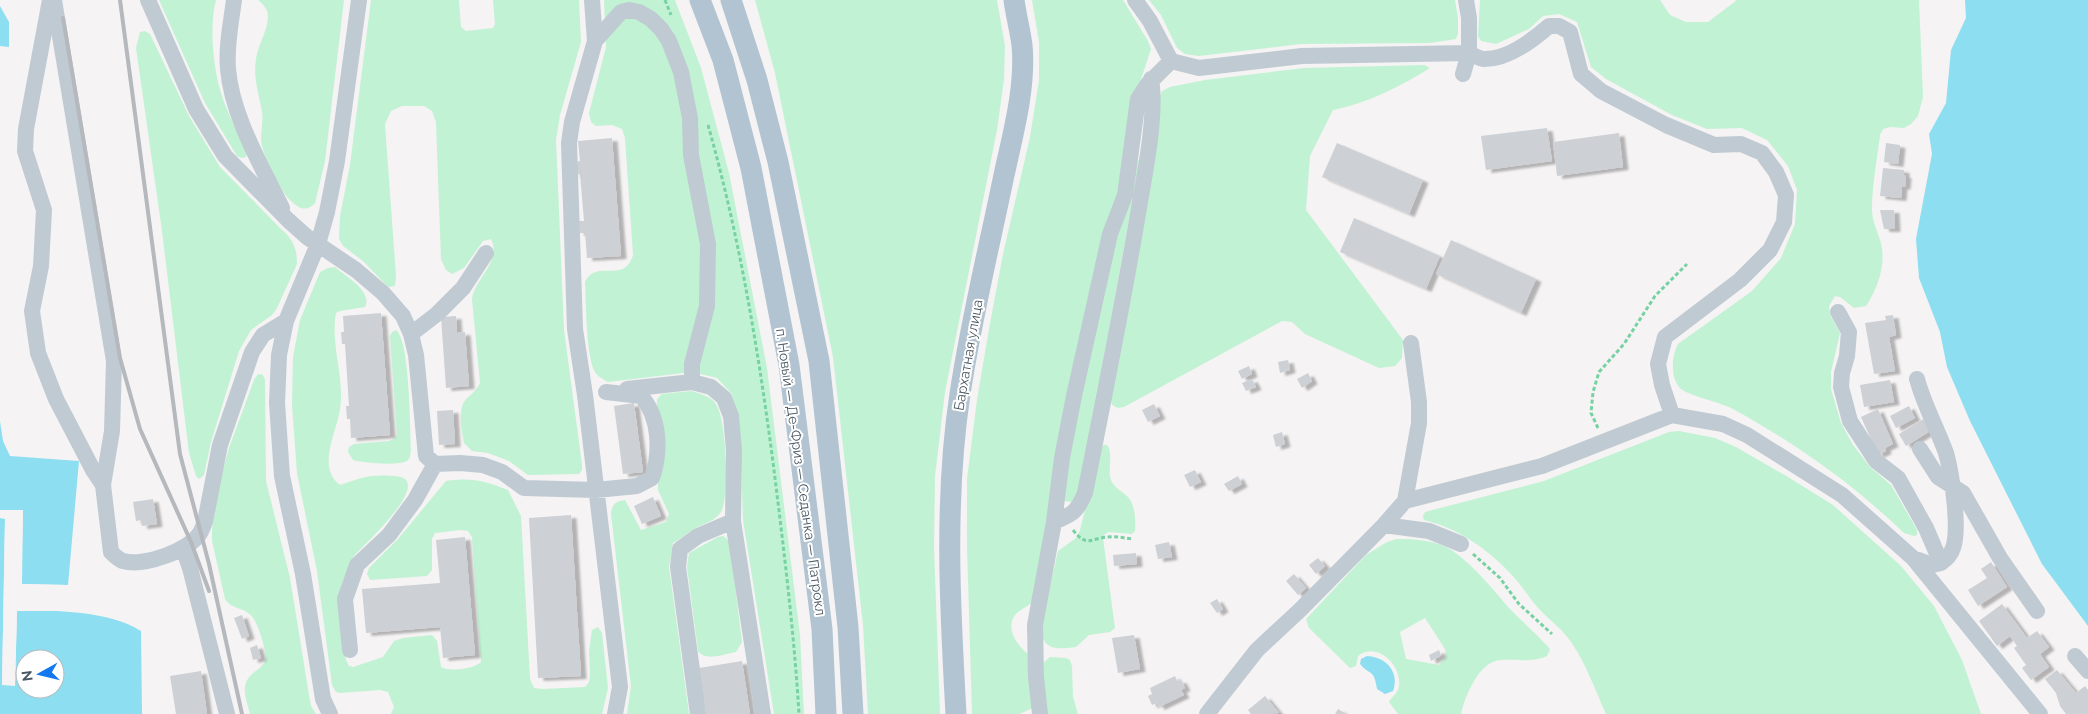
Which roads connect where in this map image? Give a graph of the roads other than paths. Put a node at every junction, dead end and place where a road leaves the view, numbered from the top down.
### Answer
1 (52, 0) edge
2 (148, 0) edge
3 (234, 0) edge
4 (359, 0) edge
5 (592, 0) edge
6 (700, 0) edge
7 (731, 0) edge
8 (746, 0) edge
9 (1014, 0) edge
10 (1135, 0) edge
11 (1466, 0) edge
12 (595, 41) junction
13 (1469, 53) junction
14 (1171, 61) junction
15 (1463, 74) dead end
16 (1151, 79) junction
17 (757, 80) junction
18 (288, 220) junction
19 (318, 244) junction
20 (486, 253) dead end
21 (1838, 312) dead end
22 (286, 321) junction
23 (411, 334) junction
24 (1411, 342) dead end
25 (1917, 378) dead end
26 (692, 382) junction
27 (606, 392) junction
28 (585, 395) junction
29 (1672, 415) junction
30 (1920, 449) dead end
31 (435, 464) junction
32 (102, 485) junction
33 (1952, 485) junction
34 (596, 490) junction
35 (1405, 501) junction
36 (1059, 520) junction
37 (733, 521) junction
38 (1384, 525) junction
39 (1461, 544) road end
40 (183, 548) junction
41 (1913, 558) junction
42 (1941, 563) junction
43 (2037, 611) dead end
44 (350, 650) dead end
45 (2076, 656) dead end
46 (2088, 671) edge
47 (227, 714) edge
48 (330, 714) edge
49 (615, 714) edge
50 (698, 714) edge
51 (763, 714) edge
52 (826, 714) edge
53 (853, 714) edge
54 (956, 714) edge
55 (1040, 714) edge
56 (1207, 714) edge
57 (2040, 714) edge

1 - 32 street
1 - 32 street
2 - 18 street
3 - 18 street
4 - 19 street
5 - 12 street
6 - 52 main road, п. Новый — Де-Фриз — Седанка — Патрокл
7 - 17 main road, п. Новый — Де-Фриз — Седанка — Патрокл
8 - 17 main road
9 - 54 main road, Бархатная улица
10 - 14 street
11 - 13 street
12 - 26 street
12 - 28 street
13 - 14 street
13 - 15 street
13 - 29 street
14 - 16 street
16 - 36 street
16 - 36 street
17 - 53 main road, п. Новый — Де-Фриз — Седанка — Патрокл
18 - 19 street
19 - 22 street
19 - 23 street
20 - 23 street
21 - 42 street
22 - 40 street
22 - 48 street
23 - 31 street
24 - 35 street
25 - 33 street
26 - 27 street
26 - 37 street
27 - 28 street
27 - 34 street
28 - 34 street
29 - 35 street
29 - 41 street
30 - 33 street
31 - 34 street
31 - 44 street
32 - 40 street
33 - 42 street
33 - 43 street
34 - 49 street
35 - 38 street
36 - 55 street
37 - 50 street
37 - 51 street
38 - 39 street
38 - 56 street
40 - 47 street
41 - 42 street
41 - 57 street
45 - 46 street

